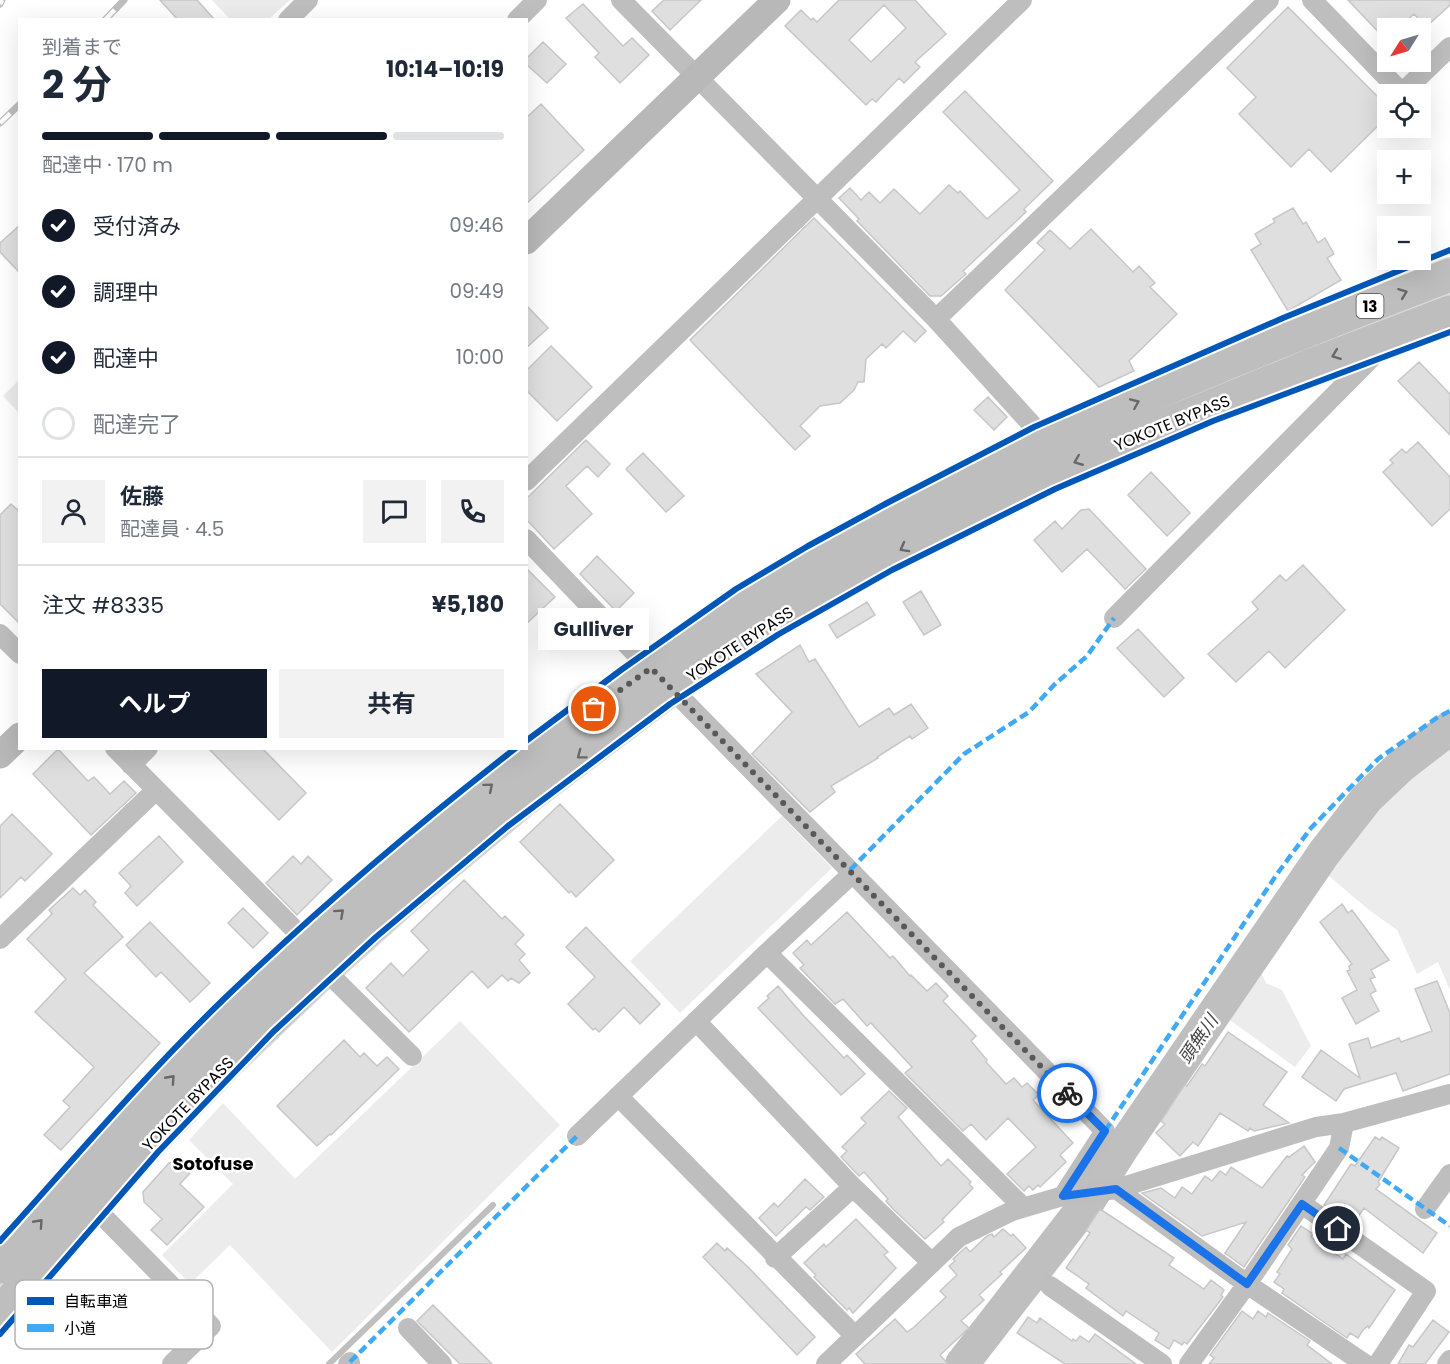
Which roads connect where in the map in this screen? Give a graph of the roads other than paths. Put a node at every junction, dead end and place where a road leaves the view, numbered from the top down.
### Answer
1 (308, 0) edge
2 (537, 0) edge
3 (621, 0) edge
4 (777, 0) edge
5 (1022, 0) edge
6 (1269, 0) edge
7 (1312, 0) edge
8 (290, 18) edge
9 (519, 18) edge
10 (1450, 47) edge
11 (697, 77) junction
12 (817, 199) junction
13 (528, 239) edge
14 (1450, 275) edge
15 (1450, 312) edge
16 (936, 320) junction
17 (1395, 333) junction
18 (1042, 443) junction
19 (528, 479) edge
20 (528, 541) edge
21 (1114, 618) dead end
22 (0, 634) edge
23 (18, 652) edge
24 (661, 678) junction
25 (18, 738) edge
26 (117, 750) edge
27 (146, 750) edge
28 (0, 755) edge
29 (131, 765) junction
30 (156, 790) junction
31 (853, 873) junction
32 (0, 939) edge
33 (767, 953) junction
34 (315, 956) junction
35 (696, 1021) junction
36 (412, 1056) dead end
37 (1450, 1094) edge
38 (618, 1096) junction
39 (1344, 1123) junction
40 (577, 1136) dead end
41 (1450, 1174) edge
42 (854, 1187) junction
43 (1116, 1189) junction
44 (1063, 1196) junction
45 (1302, 1204) junction
46 (93, 1206) junction
47 (1023, 1207) junction
48 (1425, 1209) dead end
49 (775, 1258) junction
50 (932, 1263) junction
51 (1, 1264) edge
52 (29, 1280) edge
53 (166, 1280) edge
54 (1247, 1284) junction
55 (1050, 1286) dead end
56 (15, 1296) edge
57 (0, 1313) edge
58 (408, 1328) dead end
59 (855, 1336) junction
60 (187, 1349) edge
61 (1450, 1360) edge
62 (172, 1364) edge
63 (442, 1364) edge
64 (826, 1364) edge
65 (1162, 1364) edge
66 (1189, 1364) edge
67 (1365, 1364) edge
68 (1378, 1364) edge
69 (1447, 1364) edge

1 - 8 street
2 - 9 street
3 - 11 street
4 - 11 street
5 - 12 street
6 - 16 street
7 - 10 street
11 - 12 street
11 - 13 street
12 - 16 street
12 - 19 street
18 -> 14 highway, YOKOTE BYPASS / 13
15 - 17 highway, YOKOTE BYPASS / 13
16 - 18 street
17 - 21 street
17 -> 24 highway, YOKOTE BYPASS / 13
18 - 24 highway, YOKOTE BYPASS / 13
20 - 24 street
22 - 23 street
24 - 31 street
24 - 34 highway, YOKOTE BYPASS / 13
25 - 28 street
26 - 29 street
27 - 29 street
29 - 30 street
30 - 32 street
30 - 34 street
31 - 33 street
31 - 44 street
33 - 35 street
33 - 47 street
34 - 36 street
34 - 46 highway, YOKOTE BYPASS / 13
51 -> 34 highway, YOKOTE BYPASS / 13
35 - 38 street
35 - 42 street
37 - 39 street
38 - 40 street
38 - 49 street
39 - 43 street
39 - 45 street
41 - 48 street
42 - 49 street
42 - 50 street
43 - 44 street
43 - 54 street
44 - 47 street
45 - 54 street
45 - 68 street
46 - 52 highway, YOKOTE BYPASS / 13
46 - 53 street
47 - 50 street
49 - 59 street
50 - 59 street
54 - 66 street
54 - 67 street
55 - 65 street
56 - 57 highway, YOKOTE BYPASS / 13
58 - 63 street
59 - 64 street
60 - 62 street
61 - 69 street

